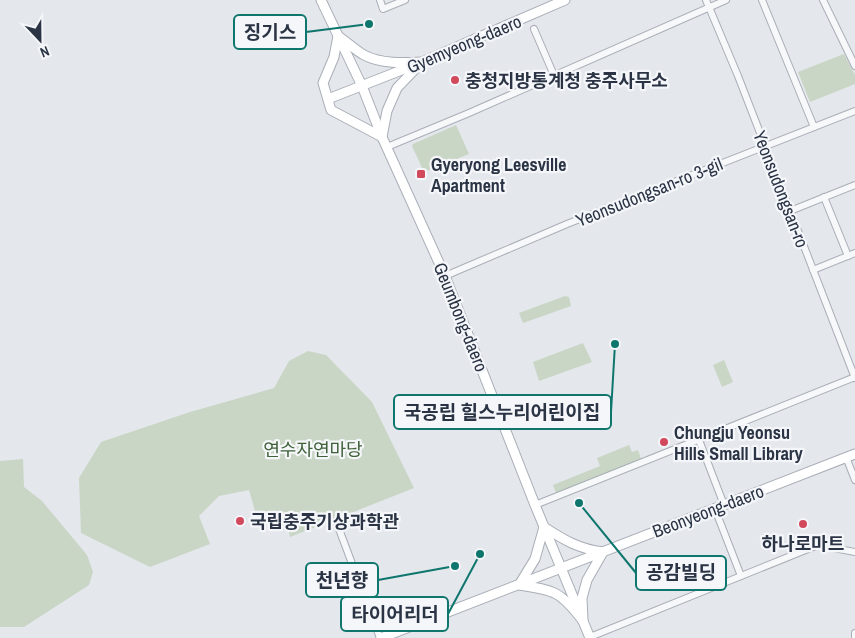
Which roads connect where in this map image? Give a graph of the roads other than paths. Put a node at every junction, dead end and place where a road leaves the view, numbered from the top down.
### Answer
1 (321, 0) edge
2 (380, 0) edge
3 (405, 0) edge
4 (565, 0) edge
5 (706, 0) edge
6 (726, 0) edge
7 (762, 0) edge
8 (823, 0) edge
9 (550, 3) edge
10 (709, 8) junction
11 (534, 29) dead end
12 (338, 36) junction
13 (422, 62) junction
14 (855, 66) edge
15 (553, 73) dead end
16 (362, 86) junction
17 (328, 99) junction
18 (855, 111) edge
19 (814, 127) junction
20 (382, 137) junction
21 (764, 146) junction
22 (387, 147) junction
23 (855, 186) edge
24 (824, 197) junction
25 (790, 211) junction
26 (855, 253) edge
27 (848, 256) junction
28 (813, 270) junction
29 (445, 276) junction
30 (855, 378) edge
31 (699, 440) junction
32 (851, 456) edge
33 (855, 480) edge
34 (535, 505) junction
35 (719, 507) junction
36 (544, 527) junction
37 (338, 529) dead end
38 (603, 552) junction
39 (855, 552) edge
40 (561, 569) junction
41 (742, 576) junction
42 (519, 585) junction
43 (583, 621) junction
44 (855, 633) edge
45 (381, 638) edge
46 (590, 638) edge
47 (855, 638) edge

1 - 12 street, Geumbong-daero
2 - 3 street
4 - 9 street, Gyemyeong-daero
5 - 10 street, Yeonsudongsan-ro
6 - 10 street
7 - 19 street
8 - 14 street
9 - 13 street, Gyemyeong-daero
10 - 21 street, Yeonsudongsan-ro
10 - 22 street
11 - 15 street
12 - 13 street
12 - 16 street, Geumbong-daero
12 - 17 street
13 - 16 street, Gyemyeong-daero
13 - 20 street
16 - 17 street, Gyemyeong-daero
16 - 20 street, Geumbong-daero
17 - 20 street
18 - 19 street, Yeonsudongsan-ro 3-gil
19 - 21 street, Yeonsudongsan-ro 3-gil
20 - 22 street, Geumbong-daero
21 - 25 street, Yeonsudongsan-ro
21 - 29 street, Yeonsudongsan-ro 3-gil
22 - 29 street, Geumbong-daero
23 - 24 street
24 - 25 street
24 - 27 street
25 - 28 street, Yeonsudongsan-ro
26 - 27 street
27 - 28 street
28 - 30 street, Yeonsudongsan-ro
29 - 34 street, Geumbong-daero
30 - 31 street
31 - 34 street
31 - 35 street
32 - 33 street
32 - 35 street, Beonyeong-daero
34 - 36 street, Geumbong-daero
35 - 38 street, Beonyeong-daero
35 - 41 street
36 - 38 street
36 - 40 street, Geumbong-daero
36 - 42 street
37 - 45 street
38 - 40 street, Beonyeong-daero
38 - 43 street
39 - 41 street
40 - 42 street, Beonyeong-daero
40 - 43 street, Geumbong-daero
41 - 46 street
42 - 43 street
42 - 45 street, Beonyeong-daero
43 - 46 street, Geumbong-daero
44 - 47 street

